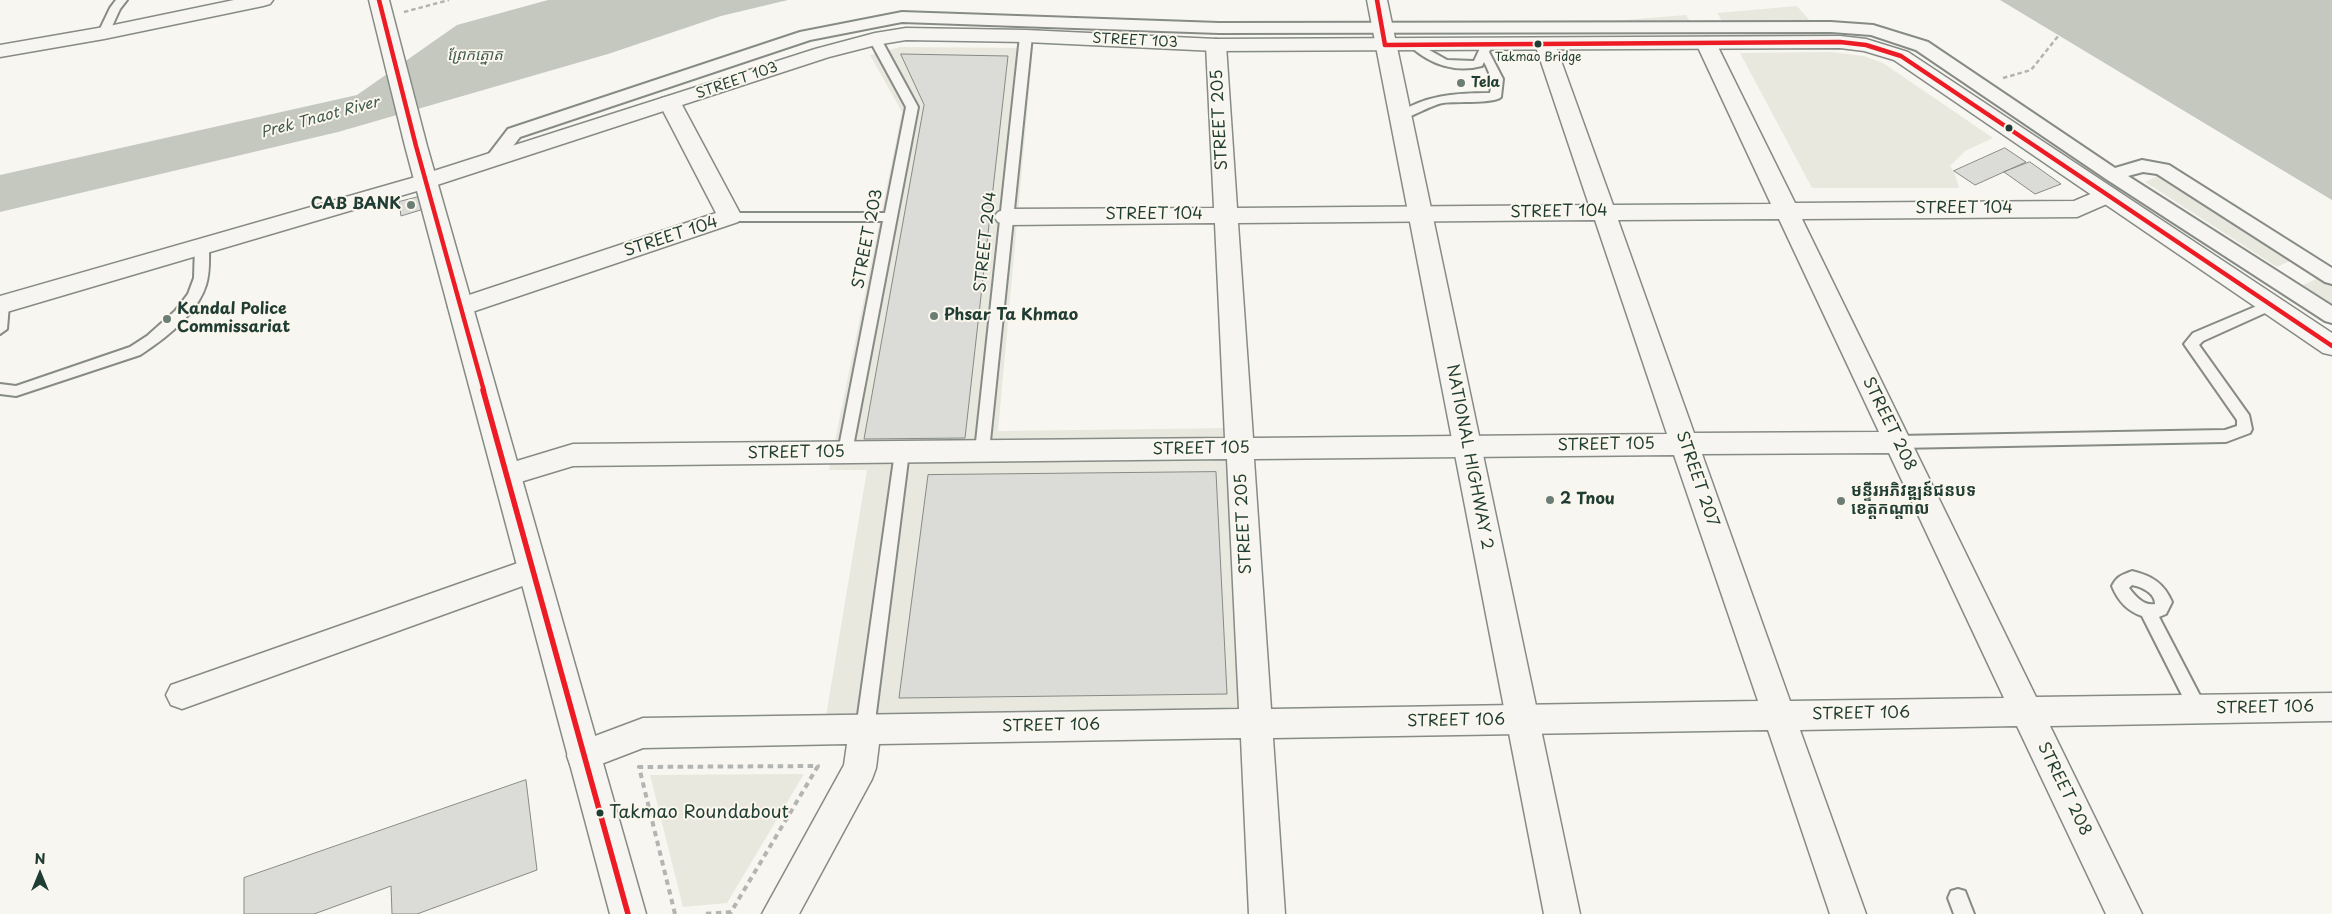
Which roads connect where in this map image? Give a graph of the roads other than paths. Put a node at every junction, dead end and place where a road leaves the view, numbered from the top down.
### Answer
1 (122, 0) edge
2 (263, 0) edge
3 (1377, 0) edge
4 (383, 14) edge
5 (1383, 32) junction
6 (104, 33) junction
7 (1026, 36) junction
8 (875, 39) junction
9 (1706, 43) junction
10 (1545, 44) junction
11 (1216, 45) junction
12 (1485, 48) junction
13 (0, 51) edge
14 (670, 103) junction
15 (1400, 118) junction
16 (494, 159) junction
17 (426, 181) junction
18 (2110, 185) junction
19 (1786, 210) junction
20 (1603, 212) junction
21 (1420, 213) junction
22 (1226, 215) junction
23 (730, 217) junction
24 (889, 217) junction
25 (1006, 217) junction
26 (202, 246) junction
27 (2309, 262) junction
28 (2332, 277) edge
29 (2273, 278) junction
30 (1, 305) edge
31 (2271, 305) junction
32 (460, 308) junction
33 (2332, 316) edge
34 (0, 329) edge
35 (2332, 346) edge
36 (0, 389) edge
37 (1897, 442) junction
38 (1684, 444) junction
39 (1467, 446) junction
40 (1240, 448) junction
41 (982, 451) junction
42 (845, 452) junction
43 (902, 452) junction
44 (507, 475) junction
45 (532, 570) junction
46 (2148, 611) dead end
47 (182, 695) dead end
48 (2332, 707) edge
49 (2198, 709) junction
50 (2027, 711) junction
51 (1779, 715) junction
52 (1522, 720) junction
53 (1256, 724) junction
54 (865, 729) junction
55 (583, 756) junction
56 (628, 914) edge
57 (780, 914) edge
58 (1267, 914) edge
59 (1562, 914) edge
60 (1848, 914) edge
61 (2124, 914) edge

1 - 6 lane
2 - 6 street
3 - 5 street, NATIONAL HIGHWAY 2
4 - 17 street
5 - 11 street, STREET 103
5 - 12 street, STREET 103
5 - 15 street, NATIONAL HIGHWAY 2
5 - 16 street
5 - 18 street
6 - 13 street
7 - 8 street, STREET 103
7 - 11 street, STREET 103
7 - 25 lane, STREET 204
8 - 14 street, STREET 103
8 - 24 lane, STREET 203
9 - 10 street, STREET 103
9 - 18 street, STREET 103
9 - 19 street, STREET 208
10 - 12 street, STREET 103
10 - 20 street, STREET 207
11 - 22 street, STREET 205
12 - 15 lane
14 - 16 street, STREET 103
14 - 23 street
15 - 21 street, NATIONAL HIGHWAY 2
16 - 17 street, STREET 103
17 - 26 street, STREET 103
17 - 32 street
18 - 19 street, STREET 104
18 - 27 street
18 - 29 street
18 - 31 street, STREET 103
19 - 20 street, STREET 104
19 - 37 street, STREET 208
20 - 21 street, STREET 104
20 - 38 street, STREET 207
21 - 22 street, STREET 104
21 - 39 street, NATIONAL HIGHWAY 2
22 - 25 street, STREET 104
22 - 40 street, STREET 205
23 - 24 lane, STREET 104
23 - 32 street, STREET 104
24 - 42 lane, STREET 203
25 - 41 lane, STREET 204
26 - 30 street, STREET 103
26 - 36 lane
27 - 28 street
27 - 29 street
29 - 33 street
30 - 34 lane
31 - 35 street, STREET 103
31 - 37 lane
32 - 44 street
37 - 38 street, STREET 105
37 - 50 street, STREET 208
38 - 39 street, STREET 105
38 - 51 street, STREET 207
39 - 40 street, STREET 105
39 - 52 street, NATIONAL HIGHWAY 2
40 - 41 street, STREET 105
40 - 53 street, STREET 205
41 - 43 street, STREET 105
42 - 43 street, STREET 105
42 - 44 street, STREET 105
43 - 54 lane
44 - 45 street
45 - 47 street
45 - 55 street
46 - 49 lane
48 - 49 street, STREET 106
49 - 50 street, STREET 106
50 - 51 street, STREET 106
50 - 61 street, STREET 208
51 - 52 street, STREET 106
51 - 60 street, STREET 207
52 - 53 street, STREET 106
52 - 59 street, NATIONAL HIGHWAY 2
53 - 54 street, STREET 106
53 - 58 street, STREET 205
54 - 55 street, STREET 106
54 - 57 street
55 - 56 street

